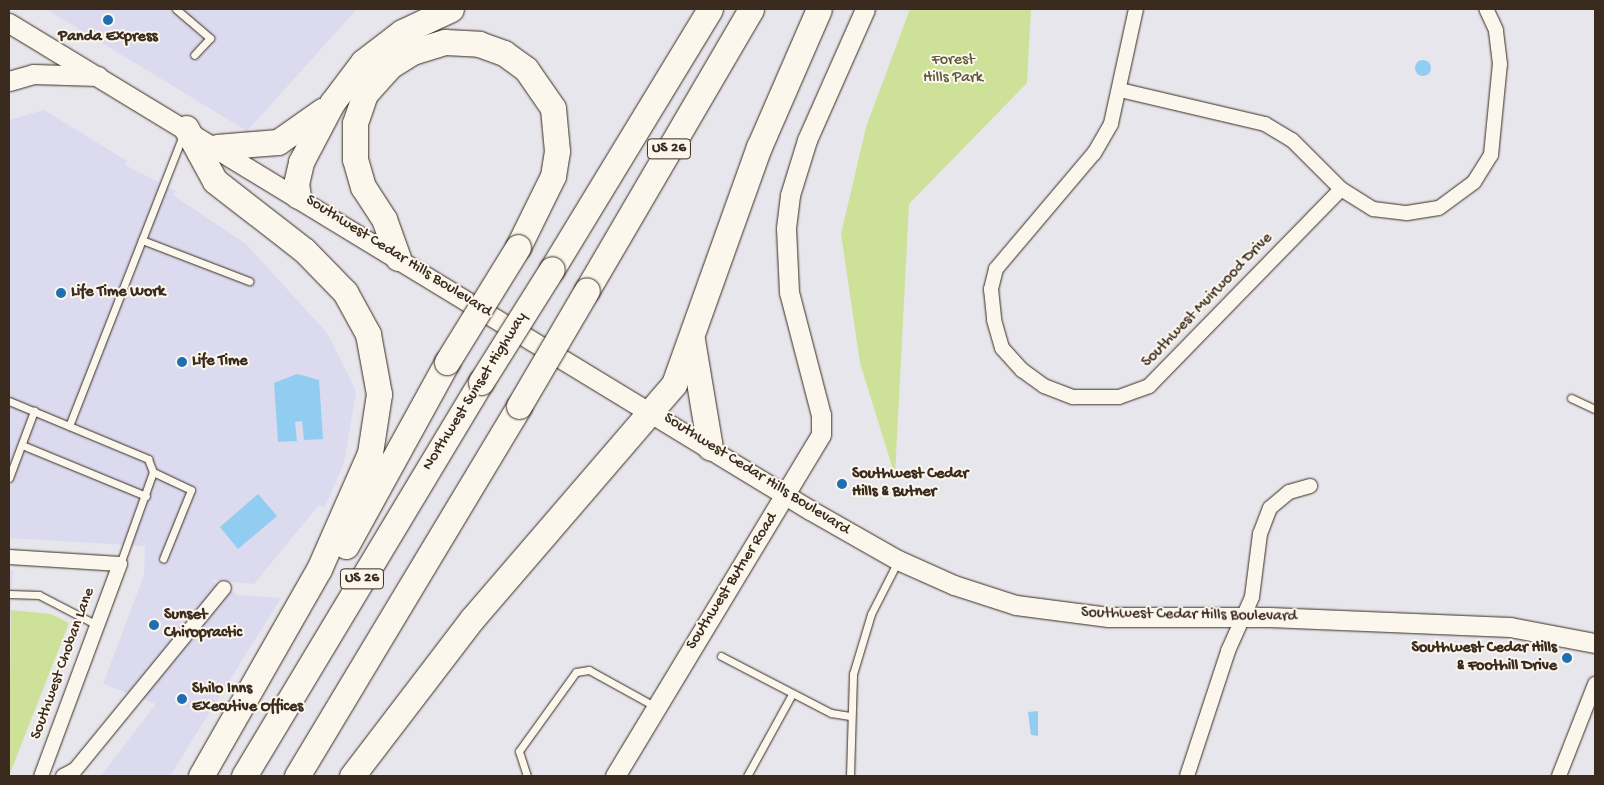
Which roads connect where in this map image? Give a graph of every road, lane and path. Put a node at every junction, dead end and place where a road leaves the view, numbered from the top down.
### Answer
1 (176, 9) edge
2 (451, 9) edge
3 (691, 9) edge
4 (710, 9) edge
5 (751, 9) edge
6 (819, 9) edge
7 (865, 9) edge
8 (1136, 9) edge
9 (1486, 9) edge
10 (9, 23) edge
11 (194, 55) dead end
12 (674, 66) junction
13 (99, 76) junction
14 (9, 80) edge
15 (1120, 90) junction
16 (332, 103) junction
17 (186, 128) junction
18 (217, 147) junction
19 (1341, 189) junction
20 (298, 196) junction
21 (142, 240) junction
22 (398, 258) junction
23 (249, 280) dead end
24 (692, 335) junction
25 (1571, 398) dead end
26 (9, 401) edge
27 (1595, 409) edge
28 (34, 411) junction
29 (653, 411) junction
30 (69, 426) junction
31 (22, 445) junction
32 (710, 448) junction
33 (154, 472) junction
34 (9, 478) edge
35 (1310, 486) dead end
36 (146, 496) junction
37 (786, 496) junction
38 (9, 558) edge
39 (163, 559) dead end
40 (898, 560) junction
41 (120, 564) junction
42 (224, 588) dead end
43 (9, 594) edge
44 (296, 617) junction
45 (1242, 618) junction
46 (97, 626) junction
47 (1595, 644) edge
48 (721, 656) dead end
49 (1595, 684) edge
50 (792, 694) junction
51 (656, 708) junction
52 (850, 716) junction
53 (41, 776) edge
54 (63, 776) edge
55 (202, 776) edge
56 (244, 776) edge
57 (297, 776) edge
58 (352, 776) edge
59 (527, 776) edge
60 (615, 776) edge
61 (747, 776) edge
62 (850, 776) edge
63 (1187, 776) edge
64 (1559, 776) edge

1 - 11 lane
2 - 16 highway
3 - 12 highway
4 - 12 highway, Northwest Sunset Highway / US 26
5 - 57 highway, US 26, bridge
6 - 24 highway
7 - 37 main road, Southwest Butner Road
8 - 15 street, Southwest Muirwood Drive
9 - 19 street
10 - 13 main road, Southwest Cedar Hills Boulevard
12 - 56 highway, Northwest Sunset Highway / US 26, bridge
13 - 14 main road
13 - 17 main road, Southwest Cedar Hills Boulevard
15 - 19 street
15 - 19 street, Southwest Muirwood Drive
16 - 18 highway
16 - 20 highway
17 - 18 main road, Southwest Cedar Hills Boulevard
17 - 21 lane
17 - 44 highway
18 - 20 main road, Southwest Cedar Hills Boulevard
20 - 22 main road, Southwest Cedar Hills Boulevard
21 - 23 lane
21 - 30 lane
22 - 29 main road, Southwest Cedar Hills Boulevard
22 - 44 highway, bridge
24 - 29 highway
24 - 32 highway
25 - 27 lane
26 - 28 lane
28 - 30 lane
28 - 31 lane
29 - 32 main road, Southwest Cedar Hills Boulevard
29 - 58 highway
30 - 33 lane
31 - 34 lane
31 - 36 lane
32 - 37 main road, Southwest Cedar Hills Boulevard
33 - 36 lane
33 - 39 lane
35 - 45 street
36 - 41 lane
37 - 40 main road, Southwest Cedar Hills Boulevard
37 - 51 main road, Southwest Butner Road
38 - 41 street
40 - 45 main road, Southwest Cedar Hills Boulevard
40 - 52 lane
41 - 46 street, Southwest Choban Lane
42 - 54 street
43 - 46 lane
44 - 55 highway
45 - 47 main road, Southwest Cedar Hills Boulevard
45 - 63 street
46 - 53 street, Southwest Choban Lane
48 - 50 lane
49 - 64 street
50 - 52 lane
50 - 61 lane
51 - 59 lane
51 - 60 main road, Southwest Butner Road
52 - 62 lane

